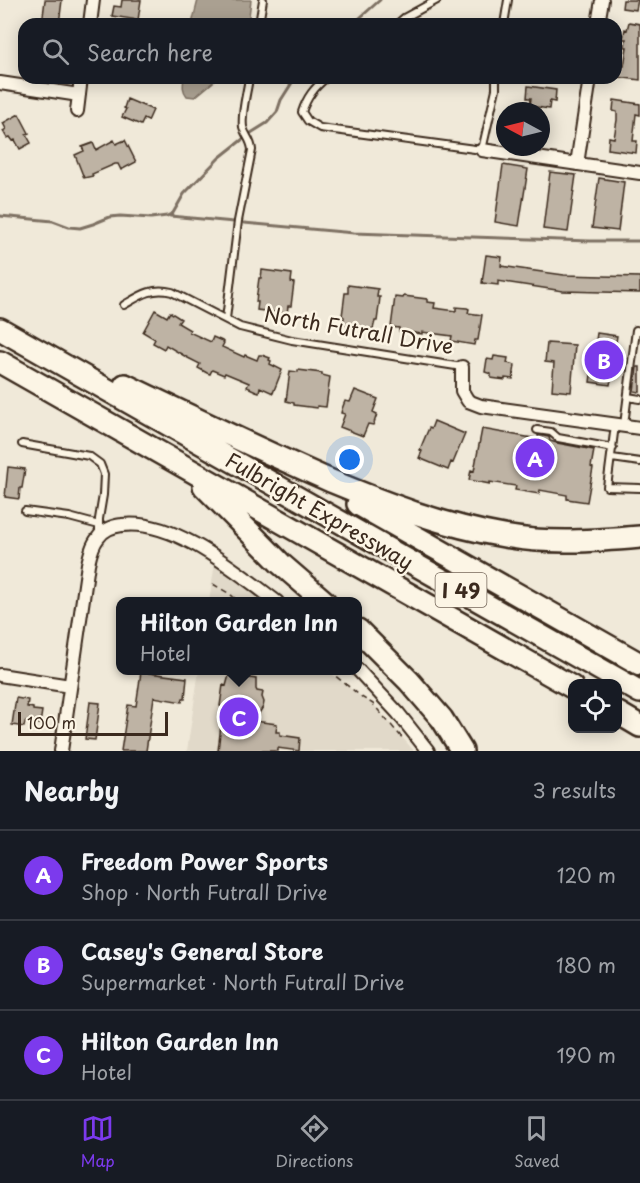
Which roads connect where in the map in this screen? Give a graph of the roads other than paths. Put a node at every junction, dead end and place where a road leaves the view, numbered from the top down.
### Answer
1 (93, 0) edge
2 (263, 0) edge
3 (437, 0) edge
4 (508, 0) edge
5 (602, 0) edge
6 (91, 18) edge
7 (260, 18) edge
8 (404, 18) edge
9 (505, 18) edge
10 (599, 18) edge
11 (0, 83) edge
12 (80, 84) edge
13 (248, 84) edge
14 (320, 84) edge
15 (496, 84) edge
16 (589, 84) edge
17 (79, 95) junction
18 (76, 111) dead end
19 (482, 150) junction
20 (578, 164) junction
21 (640, 173) edge
22 (124, 305) dead end
23 (226, 320) junction
24 (0, 328) edge
25 (640, 331) edge
26 (0, 362) edge
27 (462, 367) joint
28 (627, 397) junction
29 (640, 399) edge
30 (619, 425) junction
31 (640, 428) edge
32 (537, 430) dead end
33 (22, 444) dead end
34 (613, 448) junction
35 (612, 458) junction
36 (640, 462) edge
37 (293, 464) junction
38 (186, 468) junction
39 (640, 488) edge
40 (25, 511) dead end
41 (101, 530) junction
42 (640, 537) edge
43 (270, 597) edge
44 (319, 597) edge
45 (362, 635) edge
46 (640, 664) edge
47 (0, 675) edge
48 (362, 675) edge
49 (568, 684) edge
50 (70, 686) junction
51 (640, 692) edge
52 (622, 715) edge
53 (640, 726) edge
54 (61, 751) edge
55 (428, 751) edge
56 (462, 751) edge

1 - 6 street
2 - 7 lane
3 - 8 lane
4 - 9 lane
5 - 10 street
11 - 17 street
12 - 17 street
13 - 23 lane
14 - 19 lane
15 - 19 lane
16 - 20 street
17 - 18 street
19 - 20 street
20 - 21 street
22 - 23 lane, North Futrall Drive
23 - 27 lane, North Futrall Drive
24 - 37 highway
24 - 51 highway, Fulbright Expressway / I 49
25 - 28 lane
26 - 38 highway, Fulbright Expressway / I 49
27 - 30 street, North Futrall Drive
28 - 29 lane
28 - 30 lane
30 - 31 street, North Futrall Drive
30 - 34 lane
32 - 34 lane
33 - 41 lane
34 - 35 lane
35 - 36 lane
35 - 39 lane
37 - 42 highway
37 - 46 highway
38 - 44 highway
38 - 49 highway, Fulbright Expressway / I 49
40 - 41 lane
41 - 43 street
41 - 50 street
45 - 56 highway
47 - 50 street
48 - 55 street
50 - 54 street
52 - 53 highway

